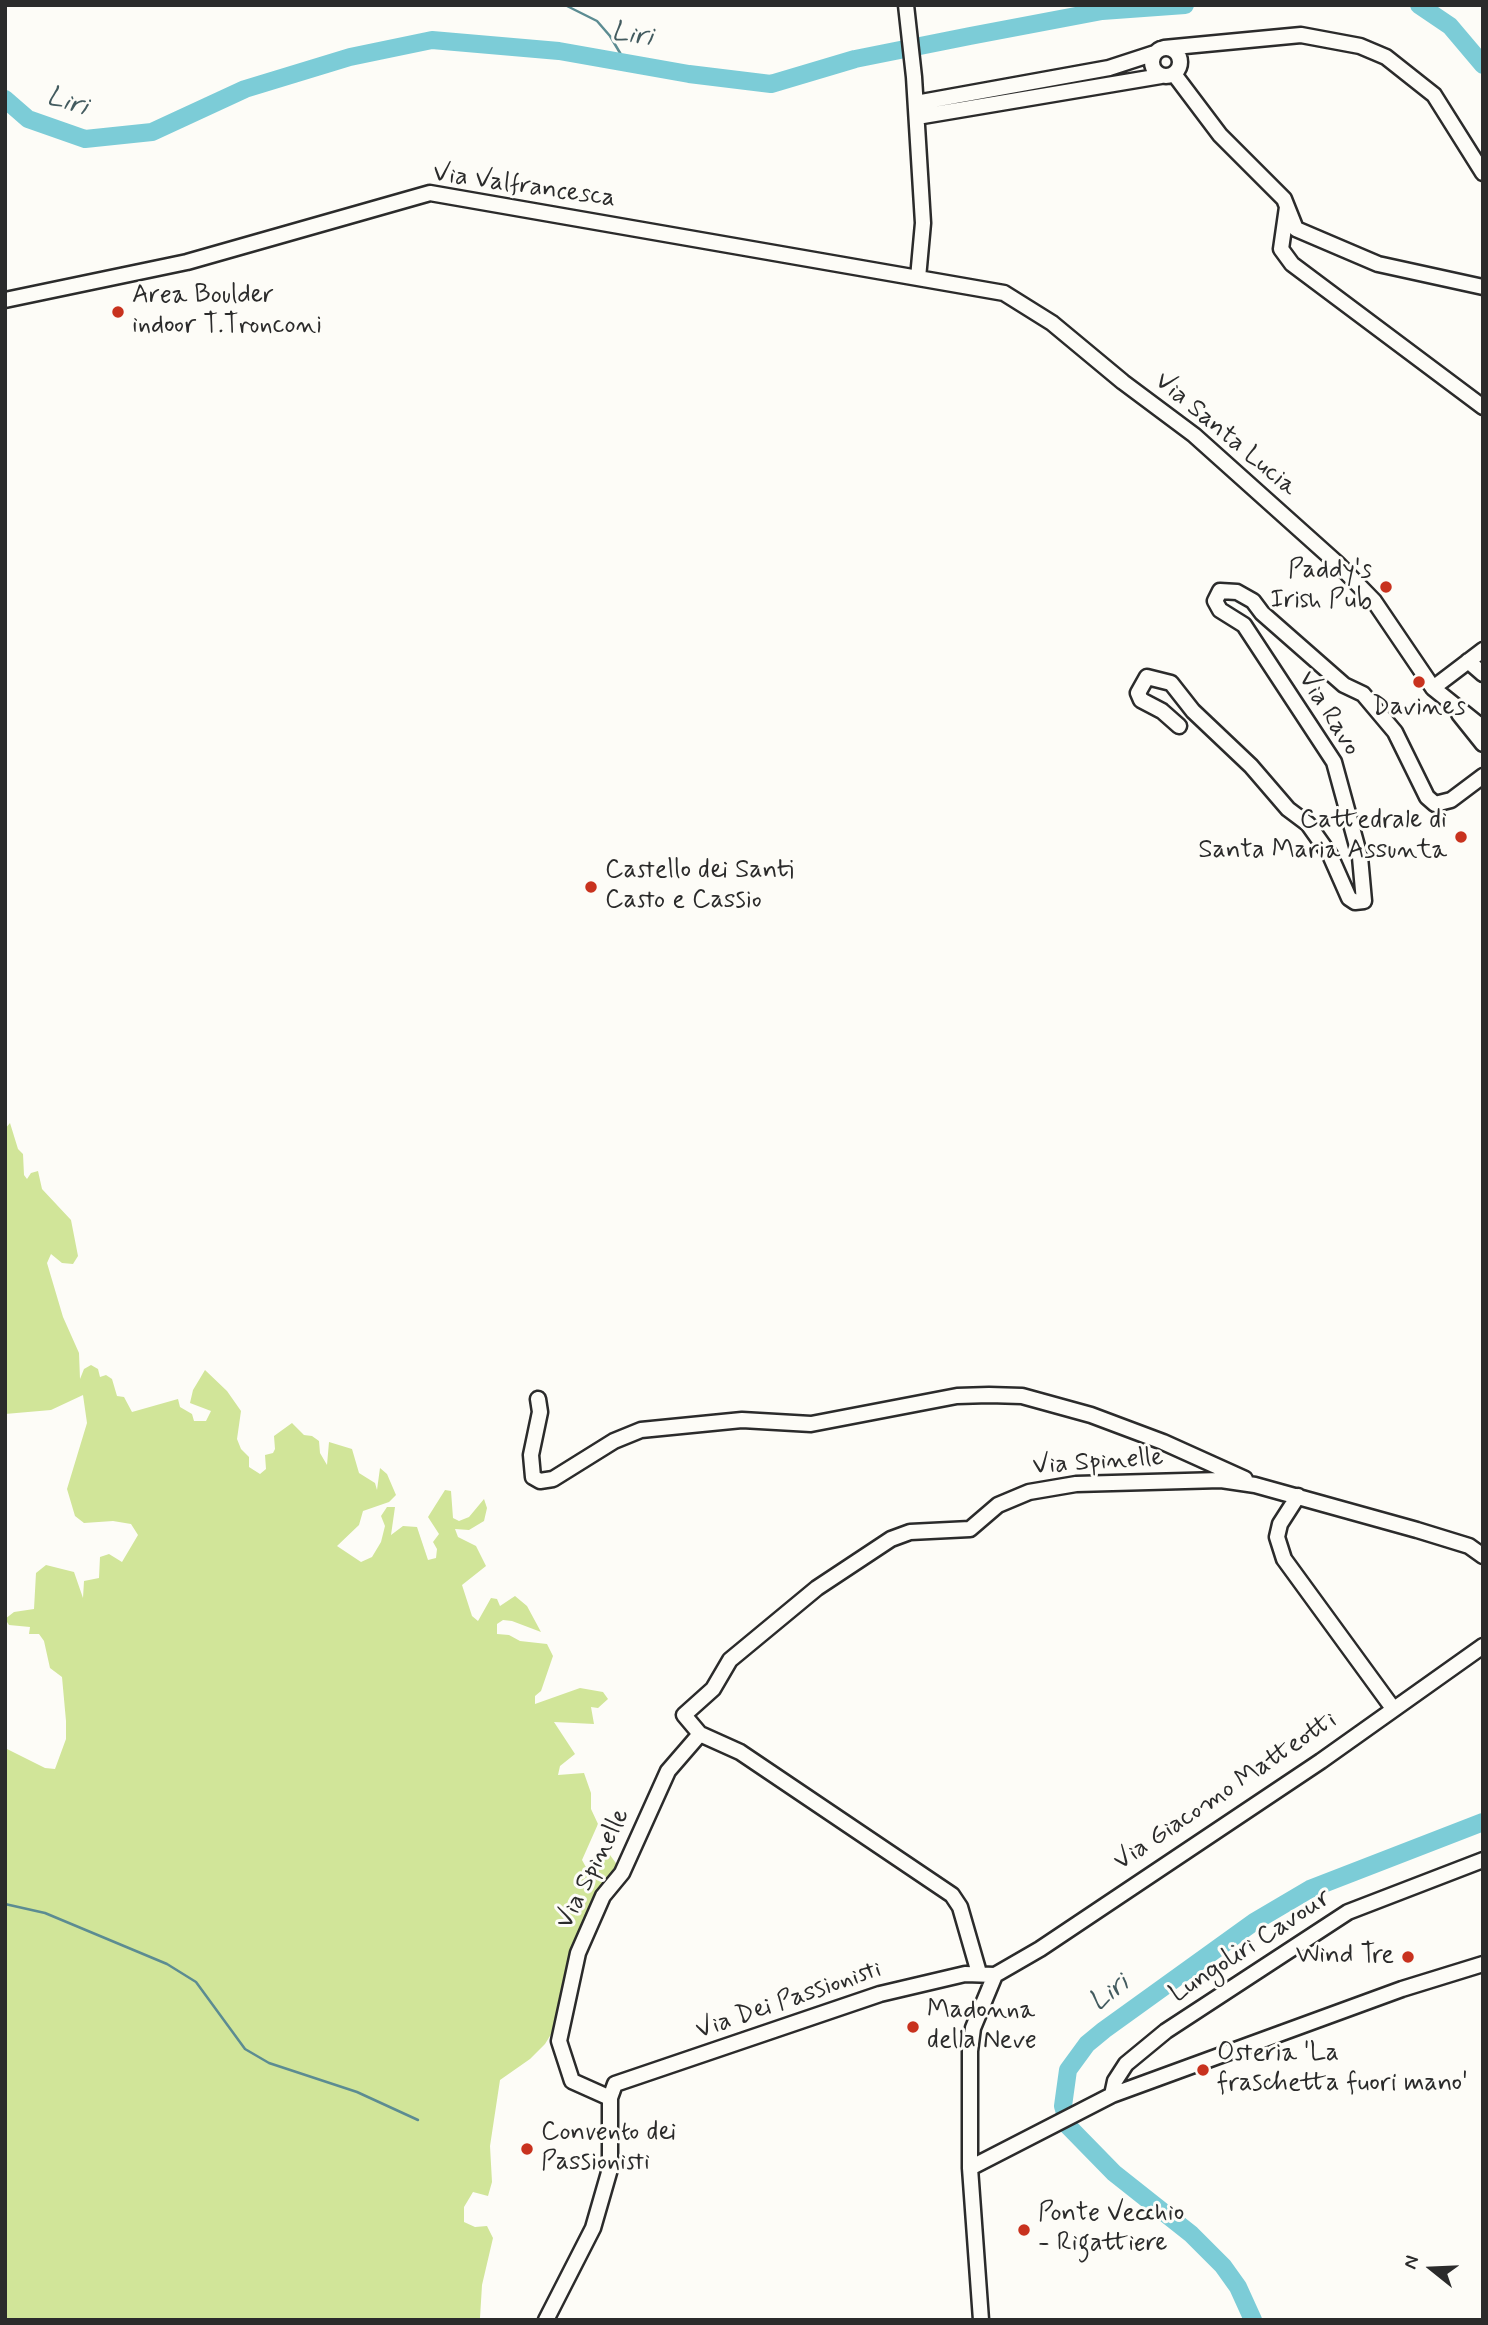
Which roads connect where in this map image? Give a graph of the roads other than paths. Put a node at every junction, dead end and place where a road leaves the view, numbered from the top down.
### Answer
1 (906, 5) edge
2 (1160, 50) junction
3 (1168, 75) junction
4 (917, 110) junction
5 (1483, 173) edge
6 (1288, 205) junction
7 (918, 278) junction
8 (1483, 287) edge
9 (5, 300) edge
10 (1483, 407) edge
11 (1483, 650) edge
12 (1468, 662) junction
13 (1483, 674) edge
14 (1433, 688) junction
15 (1450, 702) junction
16 (1179, 726) dead end
17 (1483, 728) edge
18 (1483, 744) edge
19 (1483, 776) edge
20 (538, 1399) dead end
21 (1255, 1485) junction
22 (1298, 1496) junction
23 (1483, 1556) edge
24 (1483, 1646) edge
25 (1392, 1707) junction
26 (700, 1734) junction
27 (1483, 1860) edge
28 (1483, 1964) edge
29 (979, 1973) junction
30 (995, 1975) junction
31 (1107, 2097) junction
32 (610, 2098) junction
33 (970, 2168) junction
34 (546, 2320) edge
35 (981, 2320) edge

1 - 4 street
2 - 3 street
2 - 3 street
2 - 4 street
2 - 5 street
3 - 4 street
3 - 6 street
4 - 7 street
6 - 8 street
6 - 10 street
7 - 9 street, Via Valfrancesca
7 - 14 street, Via Santa Lucia
11 - 12 street
12 - 13 street
12 - 14 street
14 - 15 street, Via Santa Lucia
15 - 17 street
15 - 18 street
16 - 19 street, Via Ravo
20 - 21 street
21 - 22 street, Via Spinelle
21 - 26 street, Via Spinelle
22 - 23 street, Via Spinelle
22 - 25 street
24 - 25 street, Via Giacomo Matteotti
25 - 30 street, Via Giacomo Matteotti
26 - 29 street
26 - 32 street, Via Spinelle
27 - 31 street, Lungoliri Cavour
28 - 31 street
29 - 30 street, Via Dei Passionisti
29 - 32 street, Via Dei Passionisti
30 - 33 street
31 - 33 street
32 - 34 street
33 - 35 street

